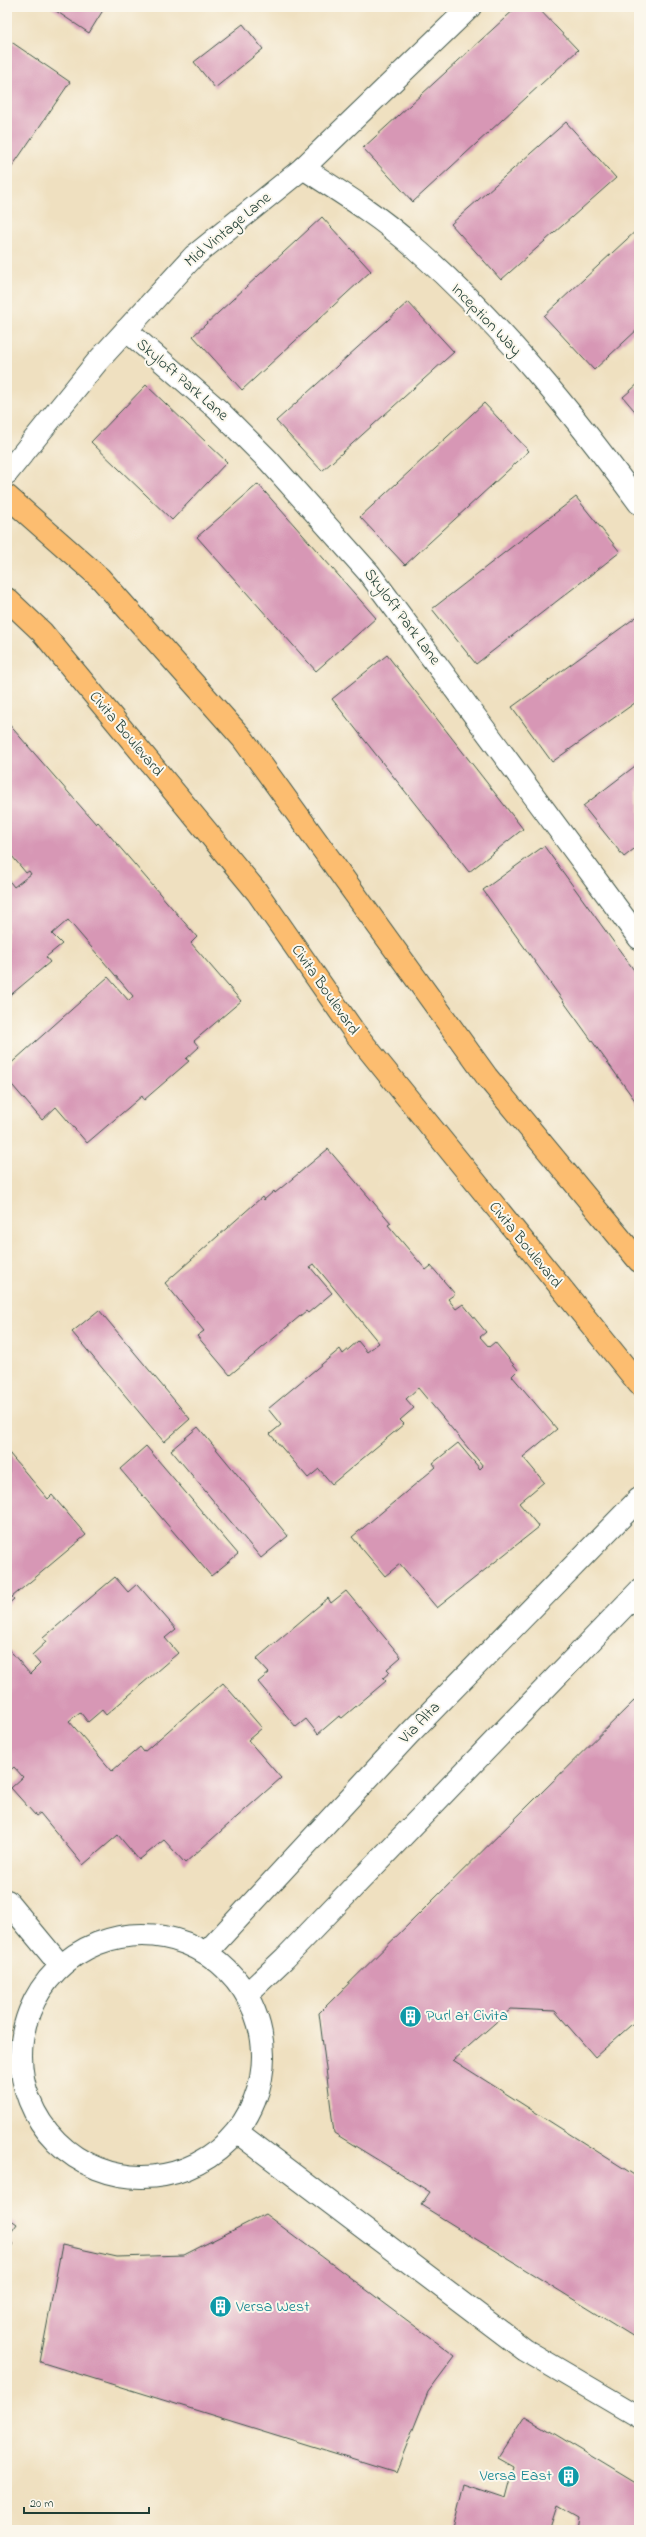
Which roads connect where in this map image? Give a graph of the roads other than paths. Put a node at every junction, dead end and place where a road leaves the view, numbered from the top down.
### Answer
1 (470, 7) edge
2 (303, 168) junction
3 (126, 330) junction
4 (7, 473) edge
5 (7, 496) edge
6 (639, 503) edge
7 (7, 599) edge
8 (639, 938) edge
9 (639, 1261) edge
10 (639, 1384) edge
11 (639, 1499) edge
12 (639, 1591) edge
13 (7, 1901) edge
14 (206, 1953) junction
15 (60, 1965) junction
16 (247, 1994) junction
17 (237, 2132) junction
18 (639, 2418) edge

1 - 2 street, Mid Vintage Lane
2 - 3 street, Mid Vintage Lane
2 - 6 street, Inception Way
3 - 4 street, Mid Vintage Lane
3 - 8 street, Skyloft Park Lane
5 - 9 main road
7 - 10 main road, Civita Boulevard
11 - 14 street, Via Alta
12 - 16 street
13 - 15 street
14 - 15 street
14 - 16 street
15 - 17 street
16 - 17 street
17 - 18 street

